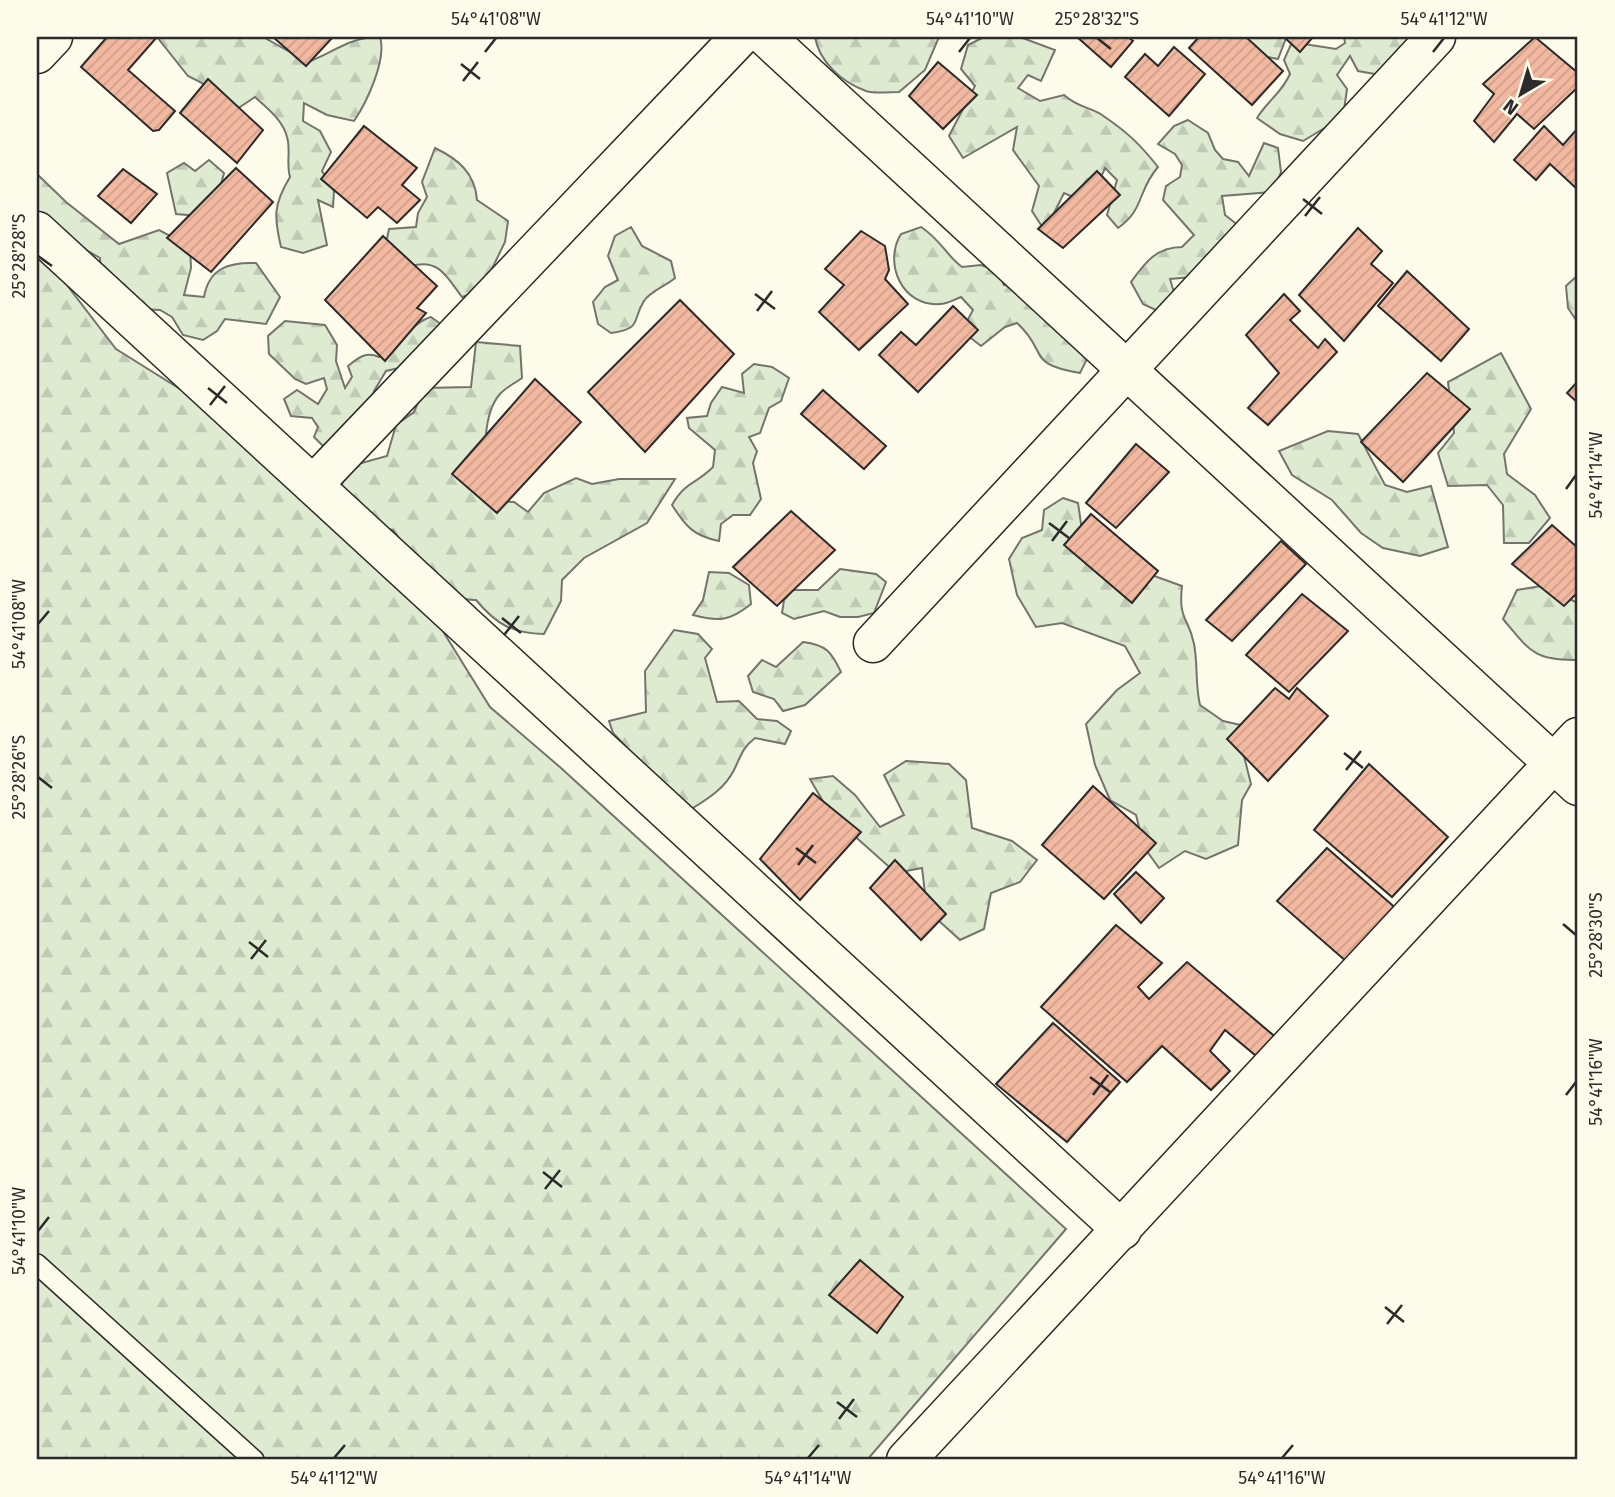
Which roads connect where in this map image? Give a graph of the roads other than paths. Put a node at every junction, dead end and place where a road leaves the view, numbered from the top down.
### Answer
1 (53, 37) edge
2 (740, 37) edge
3 (766, 37) edge
4 (1436, 37) edge
5 (37, 54) edge
6 (37, 230) edge
7 (1128, 370) junction
8 (313, 485) junction
9 (873, 643) dead end
10 (1570, 762) edge
11 (1122, 1230) junction
12 (37, 1264) edge
13 (254, 1460) edge
14 (906, 1460) edge

1 - 5 street
2 - 8 street
3 - 7 street
4 - 7 street
6 - 8 street
7 - 9 street
7 - 10 street
8 - 11 street
10 - 11 street
11 - 14 street
12 - 13 lane

